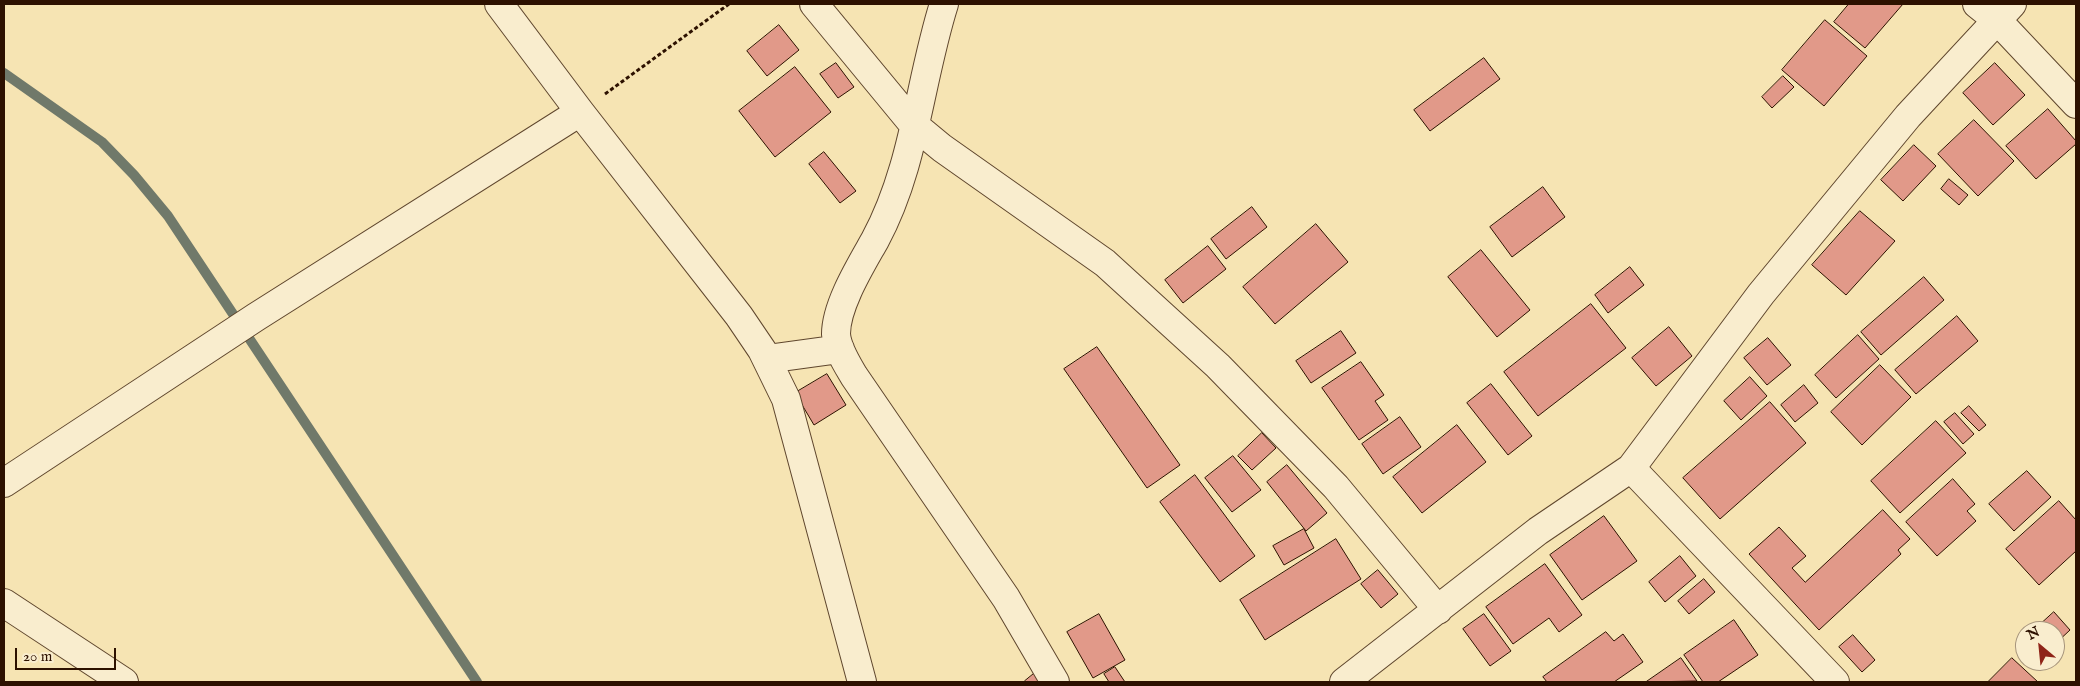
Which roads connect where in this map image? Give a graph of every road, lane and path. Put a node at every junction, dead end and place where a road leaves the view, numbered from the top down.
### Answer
1 (499, 4) edge
2 (730, 4) edge
3 (814, 4) edge
4 (944, 4) edge
5 (1995, 9) edge
6 (2076, 104) edge
7 (580, 112) junction
8 (916, 126) junction
9 (840, 349) junction
10 (767, 359) junction
11 (1631, 468) junction
12 (4, 483) edge
13 (4, 603) edge
14 (1438, 610) junction
15 (124, 682) edge
16 (862, 682) edge
17 (1055, 682) edge
18 (1344, 682) edge
19 (1835, 682) edge

1 - 7 street
2 - 7 path
3 - 8 street
4 - 8 street
5 - 6 street
5 - 11 street
7 - 10 street
7 - 12 street
8 - 9 street
8 - 14 street
9 - 10 street
9 - 17 street
10 - 16 street
11 - 14 street
11 - 19 street
13 - 15 street
14 - 18 street

